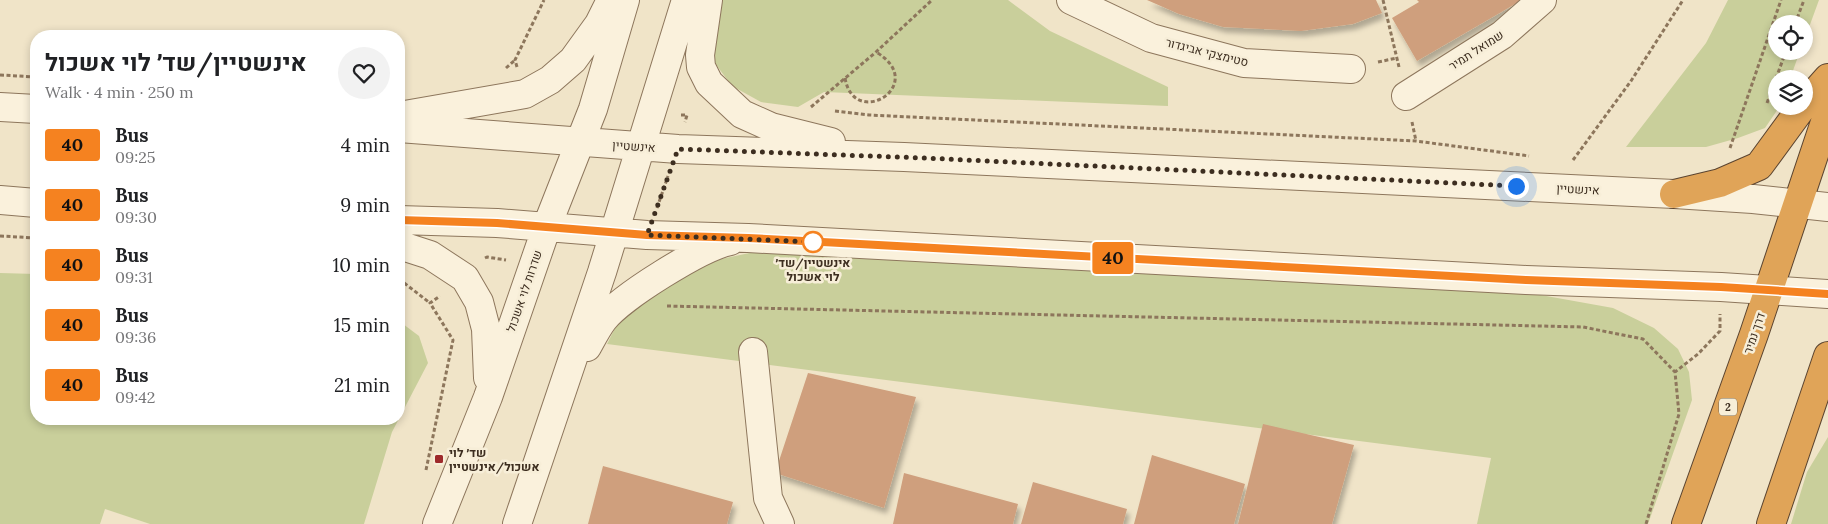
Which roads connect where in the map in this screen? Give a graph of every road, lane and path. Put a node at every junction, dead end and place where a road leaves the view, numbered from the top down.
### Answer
1 (544, 0) edge
2 (611, 0) edge
3 (625, 0) edge
4 (686, 0) edge
5 (708, 0) edge
6 (932, 0) edge
7 (1071, 0) edge
8 (1542, 0) edge
9 (1683, 0) edge
10 (1781, 0) edge
11 (1804, 0) edge
12 (1799, 15) edge
13 (876, 52) junction
14 (1351, 69) dead end
15 (0, 75) edge
16 (30, 77) edge
17 (845, 78) junction
18 (1828, 78) edge
19 (525, 94) junction
20 (1813, 95) edge
21 (1406, 96) dead end
22 (0, 107) edge
23 (30, 109) edge
24 (819, 110) dead end
25 (829, 111) dead end
26 (1828, 113) edge
27 (405, 115) edge
28 (687, 115) dead end
29 (1796, 115) edge
30 (405, 128) edge
31 (580, 142) junction
32 (642, 146) junction
33 (678, 149) junction
34 (1729, 149) dead end
35 (904, 157) junction
36 (1533, 157) dead end
37 (1582, 162) dead end
38 (1674, 194) junction
39 (0, 200) edge
40 (30, 202) edge
41 (1798, 203) junction
42 (1828, 207) edge
43 (405, 220) edge
44 (547, 226) junction
45 (614, 232) junction
46 (647, 235) junction
47 (0, 236) edge
48 (30, 238) edge
49 (748, 238) junction
50 (405, 247) edge
51 (487, 256) dead end
52 (465, 278) junction
53 (650, 283) junction
54 (405, 284) edge
55 (1721, 287) junction
56 (1769, 290) junction
57 (1828, 294) edge
58 (430, 303) junction
59 (753, 352) dead end
60 (1828, 356) edge
61 (1675, 372) junction
62 (561, 392) junction
63 (488, 397) junction
64 (1828, 414) edge
65 (1789, 470) junction
66 (424, 476) dead end
67 (437, 524) edge
68 (517, 524) edge
69 (780, 524) edge
70 (1646, 524) edge
71 (1686, 524) edge
72 (1771, 524) edge

1 - 19 path
2 - 19 street
3 - 31 street, שדרות לוי אשכול
4 - 32 street
5 - 35 street
6 - 13 path
7 - 14 street, סטימצקי אביגדור
8 - 21 street, שמואל תמיר
9 - 37 path
10 - 34 path
11 - 12 path
13 - 17 path
13 - 17 path
15 - 16 path
17 - 24 path
18 - 20 highway
19 - 27 street
22 - 23 street
25 - 36 path
26 - 41 highway, דרך נמיר / 2
28 - 33 path
29 - 38 highway
30 - 31 street, אינשטיין
31 - 32 street, אינשטיין
31 - 44 street, שדרות לוי אשכול
32 - 33 street, אינשטיין
32 - 45 street
33 - 35 street, אינשטיין
33 - 46 path
35 - 38 street, אינשטיין
38 - 41 street, אינשטיין
39 - 40 street
41 - 42 street, אינשטיין
41 - 56 highway, דרך נמיר / 2
43 - 44 street
44 - 45 street
44 - 63 street, שדרות לוי אשכול
45 - 46 street
45 - 62 street
46 - 49 street
47 - 48 path
49 - 53 street
49 - 55 street
50 - 52 street
51 - 52 path
52 - 58 path
52 - 63 street
53 - 61 path
53 - 62 street
54 - 58 path
55 - 56 street
55 - 61 path
56 - 57 street
56 - 71 highway, דרך נמיר / 2
58 - 66 path
59 - 69 street
60 - 65 highway
61 - 70 path
62 - 68 street
63 - 67 street, שדרות לוי אשכול
64 - 65 highway
65 - 72 highway

